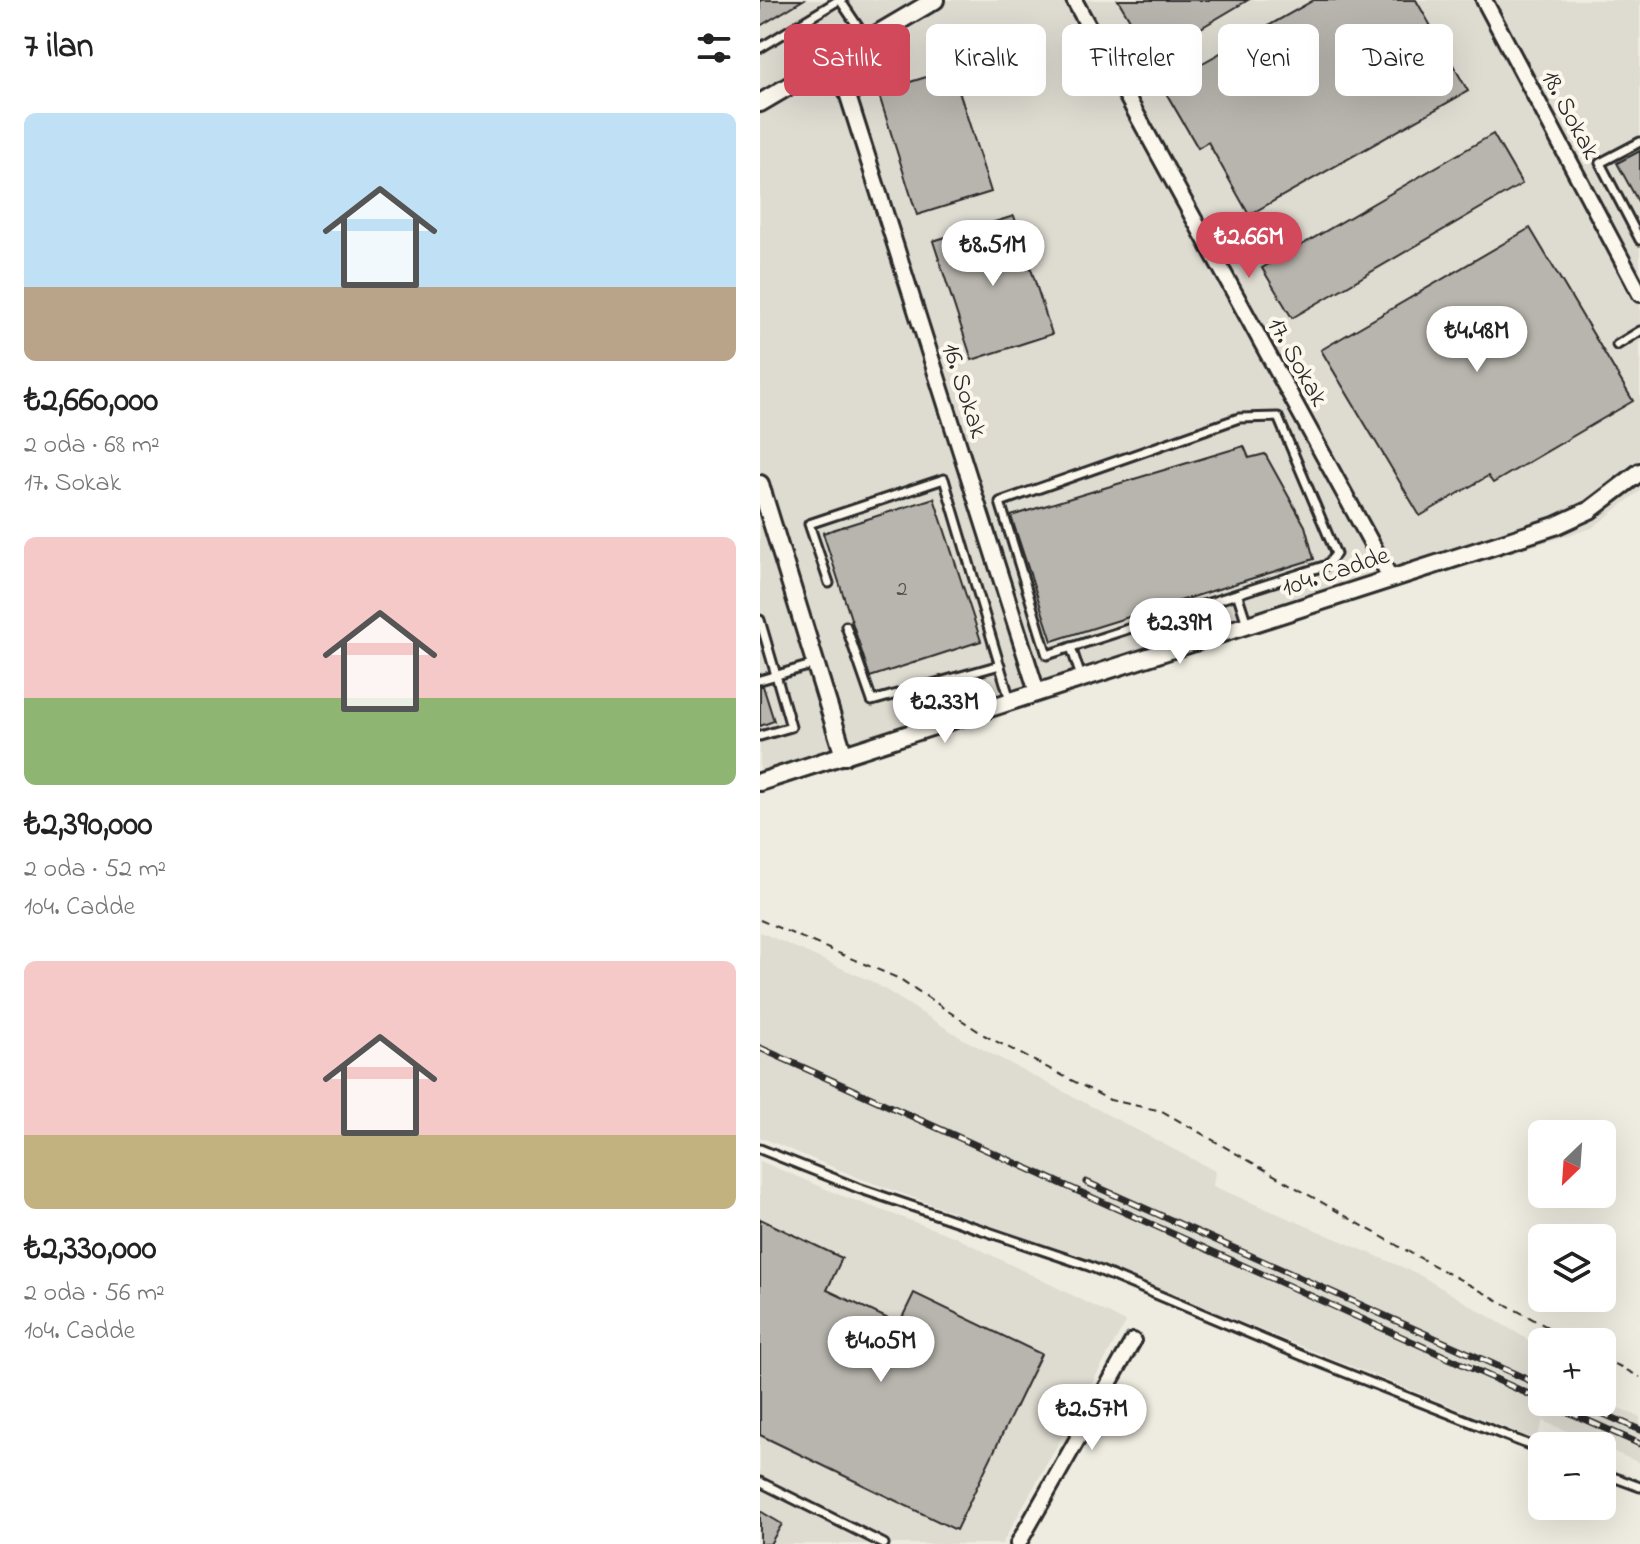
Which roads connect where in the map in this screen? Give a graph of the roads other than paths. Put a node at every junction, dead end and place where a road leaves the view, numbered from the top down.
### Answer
1 (840, 0) edge
2 (935, 0) edge
3 (1074, 0) edge
4 (1484, 0) edge
5 (856, 24) edge
6 (894, 24) edge
7 (760, 48) edge
8 (784, 89) edge
9 (848, 96) edge
10 (760, 103) edge
11 (1640, 142) edge
12 (1640, 240) edge
13 (1640, 294) edge
14 (1640, 331) edge
15 (1617, 345) dead end
16 (1640, 472) edge
17 (760, 484) edge
18 (1390, 577) junction
19 (829, 583) dead end
20 (1238, 596) junction
21 (760, 620) edge
22 (1247, 624) junction
23 (846, 626) dead end
24 (763, 638) edge
25 (1071, 647) junction
26 (815, 664) junction
27 (1000, 665) junction
28 (777, 675) junction
29 (1081, 677) junction
30 (760, 680) edge
31 (1037, 692) junction
32 (1011, 702) junction
33 (760, 736) edge
34 (844, 756) junction
35 (760, 782) edge
36 (760, 1149) edge
37 (1133, 1341) dead end
38 (1528, 1444) edge
39 (1616, 1478) edge
40 (760, 1482) edge
41 (1640, 1487) edge
42 (884, 1544) edge
43 (1018, 1544) edge

1 - 5 lane
1 - 7 lane
2 - 6 street
3 - 18 street, 17. Sokak
4 - 13 street, 18. Sokak
8 - 10 street
9 - 31 street, 16. Sokak
11 - 12 lane
14 - 15 lane
16 - 18 street, 104. Cadde
17 - 26 street
18 - 22 street, 104. Cadde
19 - 27 lane
20 - 22 lane
20 - 25 lane
20 - 25 lane
21 - 24 lane
22 - 29 street, 104. Cadde
23 - 27 lane
24 - 28 lane
25 - 29 lane
26 - 28 lane
26 - 34 street
27 - 32 lane
28 - 30 lane
28 - 33 lane
29 - 31 street, 104. Cadde
31 - 32 street, 104. Cadde
32 - 34 street, 104. Cadde
34 - 35 street, 104. Cadde
36 - 38 lane
37 - 43 street
39 - 41 lane
40 - 42 lane

